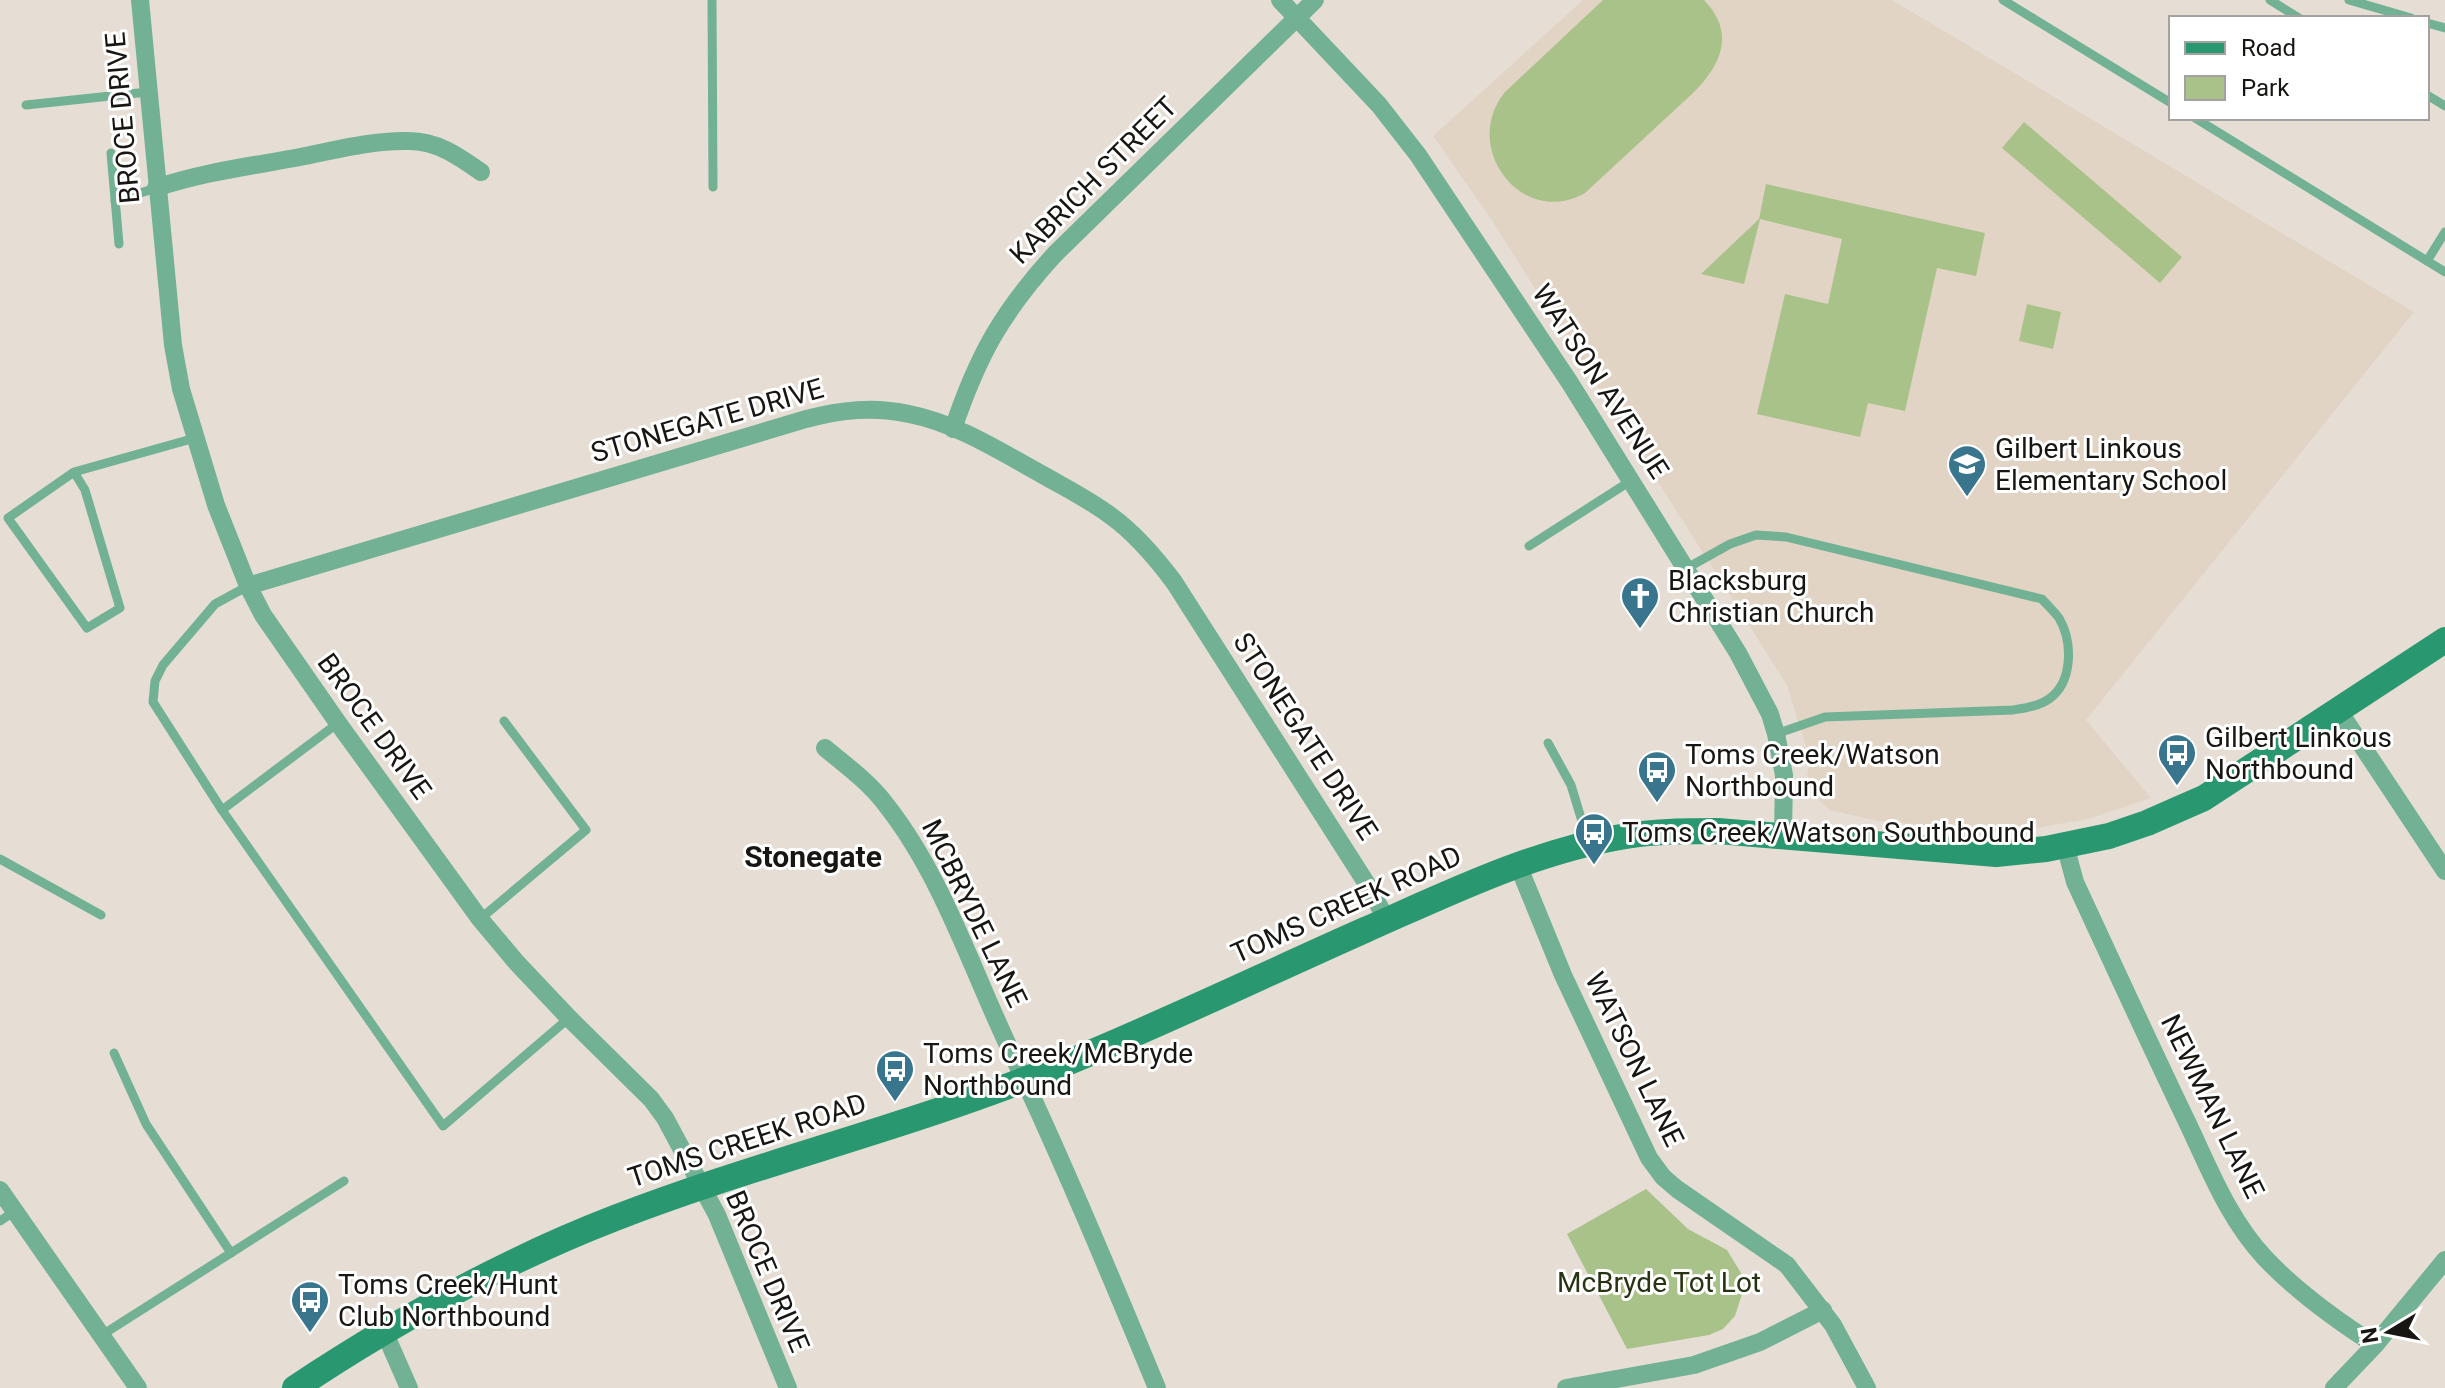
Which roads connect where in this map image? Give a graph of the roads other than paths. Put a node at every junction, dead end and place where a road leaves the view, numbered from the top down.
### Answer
1 (140, 0) edge
2 (712, 0) edge
3 (1280, 0) edge
4 (1315, 0) edge
5 (2003, 0) edge
6 (2270, 0) edge
7 (2349, 0) edge
8 (2296, 16) edge
9 (2404, 16) edge
10 (1297, 17) junction
11 (148, 92) junction
12 (2169, 102) edge
13 (26, 105) dead end
14 (2198, 120) edge
15 (111, 153) dead end
16 (481, 172) dead end
17 (713, 187) dead end
18 (156, 188) junction
19 (115, 201) junction
20 (2445, 232) edge
21 (119, 244) dead end
22 (2427, 261) junction
23 (2445, 272) edge
24 (953, 429) junction
25 (195, 438) junction
26 (74, 472) junction
27 (1632, 480) junction
28 (1529, 546) dead end
29 (1687, 568) junction
30 (248, 586) junction
31 (2445, 640) edge
32 (2339, 711) junction
33 (504, 721) dead end
34 (338, 723) junction
35 (1776, 734) junction
36 (1548, 743) dead end
37 (825, 748) dead end
38 (222, 810) junction
39 (1783, 838) junction
40 (1588, 844) junction
41 (2065, 845) junction
42 (0, 859) edge
43 (1518, 865) junction
44 (2445, 871) edge
45 (101, 915) dead end
46 (480, 919) junction
47 (1387, 920) junction
48 (569, 1018) junction
49 (114, 1053) dead end
50 (1025, 1079) junction
51 (344, 1181) dead end
52 (702, 1187) junction
53 (0, 1190) edge
54 (7, 1216) edge
55 (231, 1253) junction
56 (2445, 1260) edge
57 (1823, 1310) junction
58 (384, 1331) junction
59 (102, 1335) junction
60 (2375, 1345) junction
61 (138, 1388) edge
62 (295, 1388) edge
63 (409, 1388) edge
64 (788, 1388) edge
65 (1157, 1388) edge
66 (1566, 1388) edge
67 (1867, 1388) edge
68 (2334, 1388) edge

1 - 11 street, BROCE DRIVE
2 - 17 lane
3 - 10 street, WATSON AVENUE
4 - 10 street, KABRICH STREET
5 - 12 lane
6 - 8 lane
7 - 9 lane
10 - 24 street, KABRICH STREET
10 - 27 street, WATSON AVENUE
11 - 13 lane
11 - 18 street, BROCE DRIVE
14 - 22 lane
15 - 19 lane
16 - 18 street
18 - 19 lane
18 - 25 street, BROCE DRIVE
19 - 21 lane
20 - 22 lane
22 - 23 lane
24 - 30 street, STONEGATE DRIVE
24 - 47 street, STONEGATE DRIVE
25 - 26 lane
25 - 30 street, BROCE DRIVE
26 - 26 lane
27 - 28 lane
27 - 29 street, WATSON AVENUE
29 - 35 street, WATSON AVENUE
29 - 35 lane
30 - 34 street, BROCE DRIVE
30 - 38 lane
31 - 32 main road, TOMS CREEK ROAD
32 - 41 main road, TOMS CREEK ROAD
32 - 44 street
33 - 46 lane
34 - 38 lane
34 - 46 street, BROCE DRIVE
35 - 39 street, WATSON AVENUE
36 - 40 lane
37 - 50 street, MCBRYDE LANE
38 - 48 lane
39 - 40 main road, TOMS CREEK ROAD
39 - 41 main road, TOMS CREEK ROAD
40 - 43 main road, TOMS CREEK ROAD
41 - 60 street, NEWMAN LANE
42 - 45 lane
43 - 47 main road, TOMS CREEK ROAD
43 - 57 street, WATSON LANE
46 - 48 street, BROCE DRIVE
47 - 50 main road, TOMS CREEK ROAD
48 - 52 street, BROCE DRIVE
49 - 55 lane
50 - 52 main road, TOMS CREEK ROAD
50 - 65 street, MCBRYDE LANE
51 - 55 lane
52 - 58 main road, TOMS CREEK ROAD
52 - 64 street, BROCE DRIVE
53 - 54 street
54 - 59 street
55 - 59 lane
56 - 60 street
57 - 66 street
57 - 67 street, WATSON LANE
58 - 62 main road, TOMS CREEK ROAD
58 - 63 street
59 - 61 street
60 - 68 street

